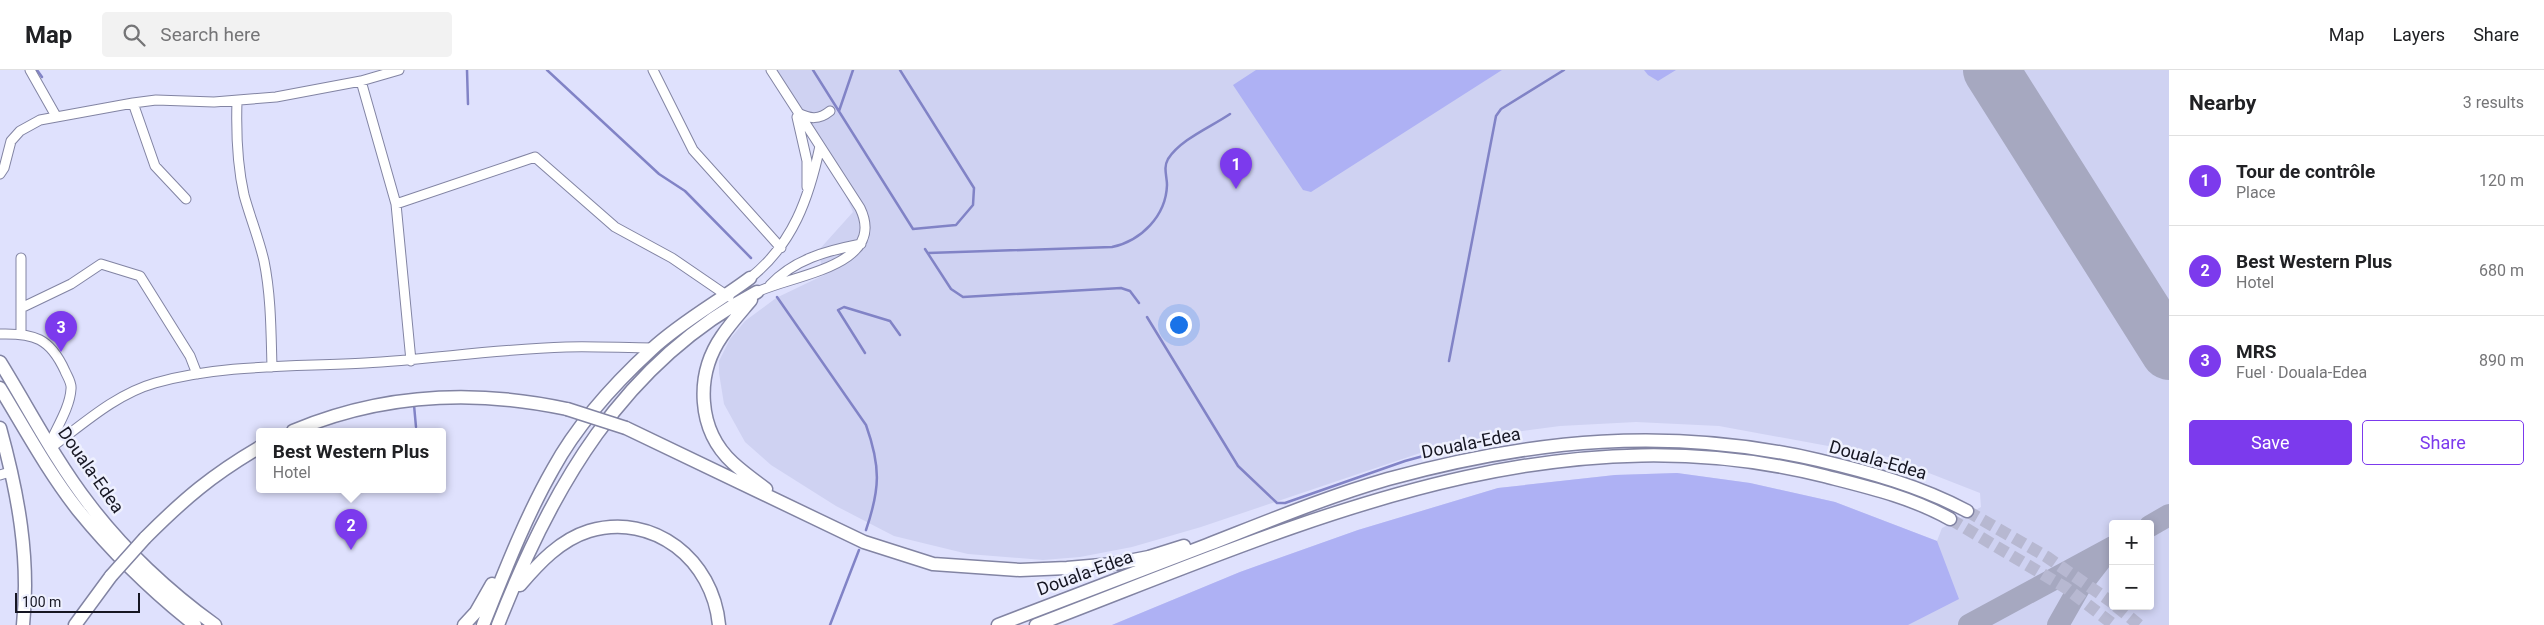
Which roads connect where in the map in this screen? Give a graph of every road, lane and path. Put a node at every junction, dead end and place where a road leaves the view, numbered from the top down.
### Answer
1 (30, 70) edge
2 (399, 70) edge
3 (653, 70) edge
4 (771, 70) edge
5 (361, 81) junction
6 (236, 101) junction
7 (133, 103) junction
8 (795, 109) junction
9 (830, 111) dead end
10 (56, 116) junction
11 (820, 146) junction
12 (0, 174) edge
13 (186, 199) dead end
14 (806, 202) junction
15 (396, 204) junction
16 (861, 244) junction
17 (781, 248) junction
18 (21, 258) dead end
19 (750, 278) joint
20 (762, 290) junction
21 (727, 295) junction
22 (737, 304) junction
23 (20, 308) junction
24 (0, 334) edge
25 (21, 334) junction
26 (653, 348) junction
27 (411, 360) junction
28 (0, 362) edge
29 (272, 367) junction
30 (196, 374) junction
31 (0, 388) edge
32 (0, 428) edge
33 (302, 428) edge
34 (51, 445) junction
35 (256, 449) edge
36 (5, 473) edge
37 (789, 507) junction
38 (1967, 511) tunnel mouth
39 (1950, 519) tunnel mouth
40 (1268, 521) junction
41 (518, 541) junction
42 (159, 578) junction
43 (508, 600) junction
44 (23, 625) edge
45 (75, 625) edge
46 (195, 625) edge
47 (215, 625) edge
48 (222, 625) edge
49 (464, 625) edge
50 (483, 625) edge
51 (498, 625) edge
52 (719, 625) edge
53 (998, 625) edge
54 (1036, 625) edge

1 - 10 street
2 - 5 street
3 - 17 street
4 - 8 street
5 - 6 street
5 - 15 street
6 - 7 street
6 - 29 street
7 - 10 street
7 - 13 street
8 - 9 street
8 - 11 street
8 - 14 street
10 - 12 street
11 - 14 street
11 - 16 street
14 - 17 street
15 - 21 street
15 - 27 street
16 - 20 street
16 - 20 street
17 - 19 street
18 - 23 street
19 - 21 highway
20 - 22 highway
20 - 37 highway
21 - 22 street
21 - 26 highway
22 - 43 highway
23 - 25 street
23 - 30 street
24 - 25 street
25 - 34 street
26 - 27 street
26 - 41 highway
27 - 29 street
28 - 34 highway, Douala-Edea
29 - 30 street
30 - 34 street
31 - 46 highway, Douala-Edea
32 - 36 highway
33 - 37 highway, bridge
34 - 42 highway, Douala-Edea
35 - 45 highway, bridge
36 - 44 highway
37 - 40 highway
38 - 40 highway, Douala-Edea
39 - 54 highway, Douala-Edea
40 - 53 highway, Douala-Edea
41 - 49 highway
41 - 50 highway
42 - 47 highway, Douala-Edea
42 - 48 highway
43 - 51 highway
43 - 52 highway

